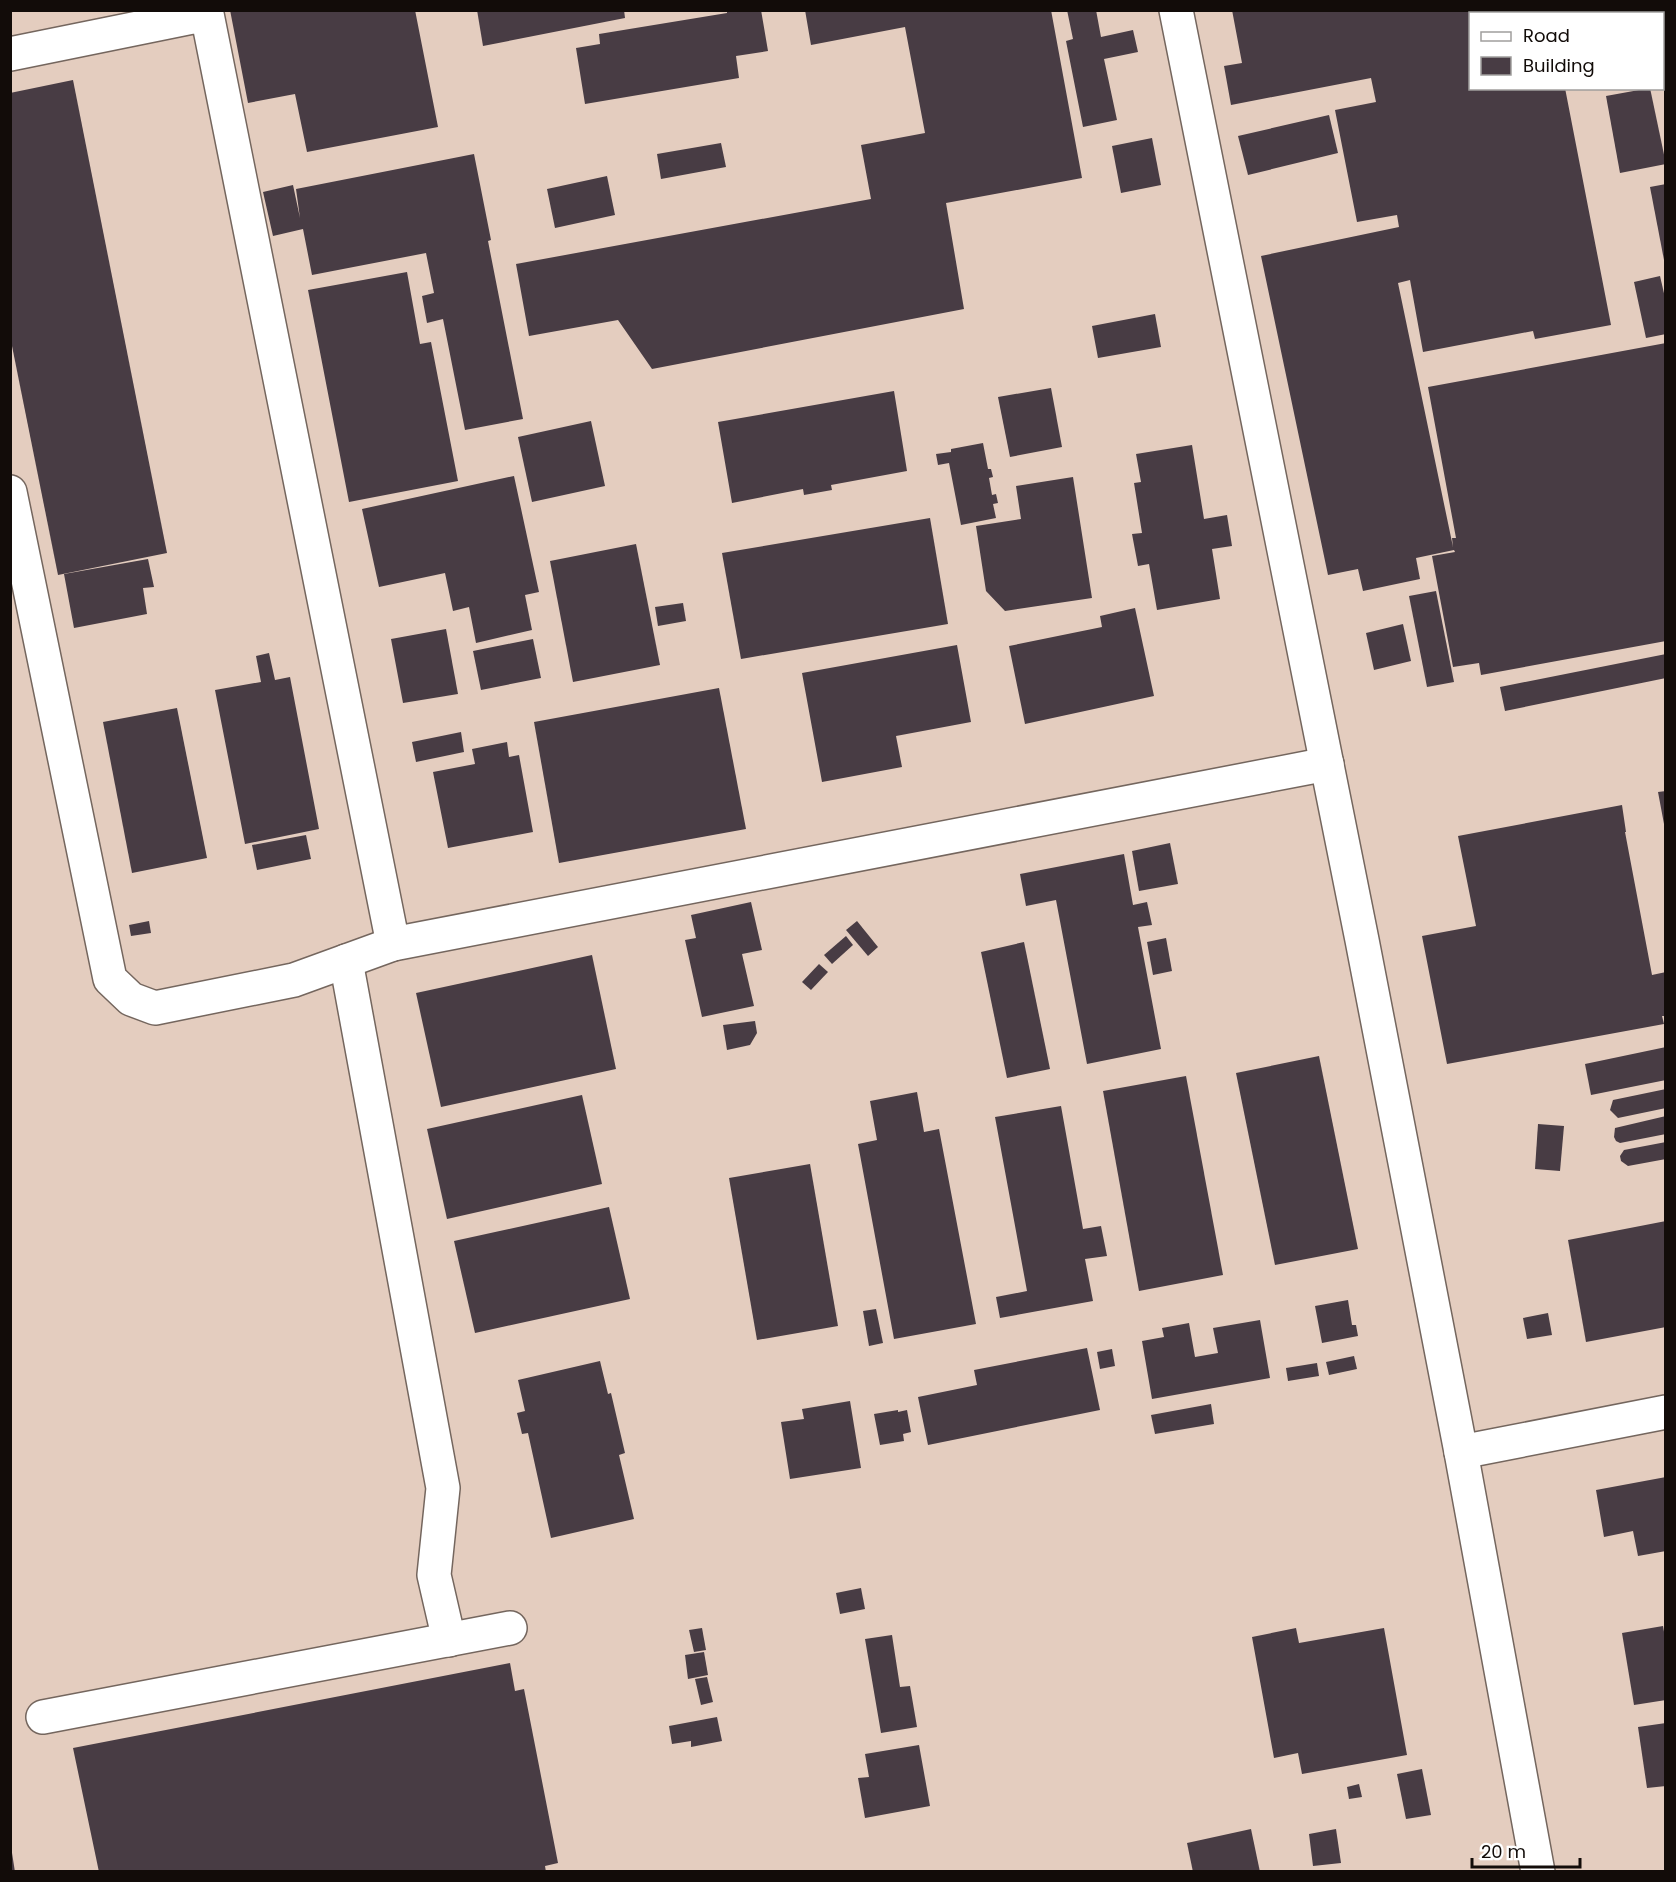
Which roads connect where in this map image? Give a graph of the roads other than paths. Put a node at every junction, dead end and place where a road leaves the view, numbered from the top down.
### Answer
1 (1176, 10) edge
2 (10, 54) edge
3 (10, 492) edge
4 (1327, 764) junction
5 (393, 944) junction
6 (346, 962) junction
7 (1665, 1412) edge
8 (1461, 1452) junction
9 (510, 1628) dead end
10 (449, 1640) junction
11 (43, 1717) dead end
12 (1538, 1872) edge

1 - 4 lane
2 - 5 lane
3 - 6 lane
4 - 5 lane
4 - 8 lane
5 - 6 lane
6 - 10 lane
7 - 8 lane
8 - 12 lane
9 - 10 lane
10 - 11 lane

